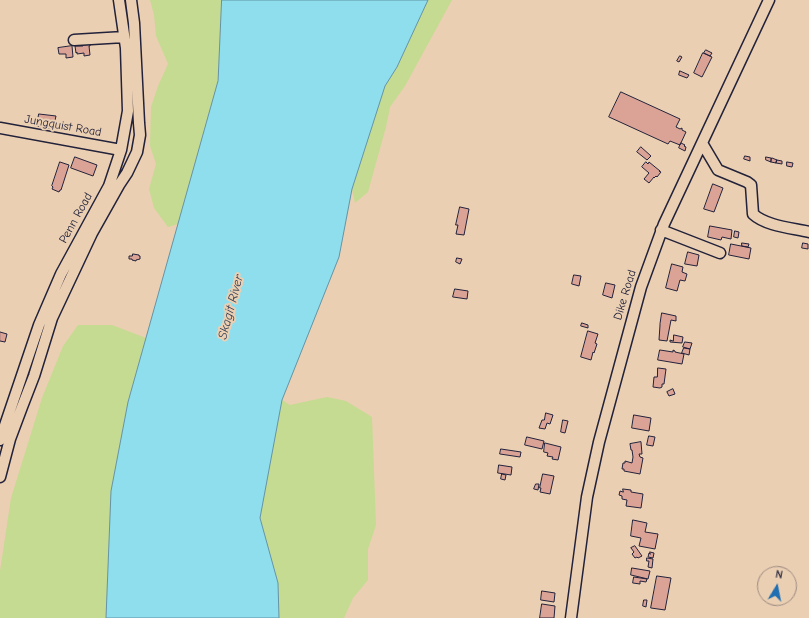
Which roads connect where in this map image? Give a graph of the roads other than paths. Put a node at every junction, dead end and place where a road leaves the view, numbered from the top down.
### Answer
1 (119, 0) edge
2 (131, 0) edge
3 (769, 0) edge
4 (124, 37) junction
5 (74, 40) dead end
6 (0, 128) edge
7 (702, 143) junction
8 (120, 150) junction
9 (661, 230) junction
10 (809, 232) edge
11 (720, 253) dead end
12 (0, 440) edge
13 (0, 477) edge
14 (571, 618) edge

1 - 4 street, Penn Road
2 - 13 street
3 - 7 street, Dike Road
4 - 5 street
4 - 8 street, Penn Road
6 - 8 street, Jungquist Road
7 - 9 street, Dike Road
7 - 10 street
8 - 12 street, Penn Road
9 - 11 street
9 - 14 street, Dike Road

